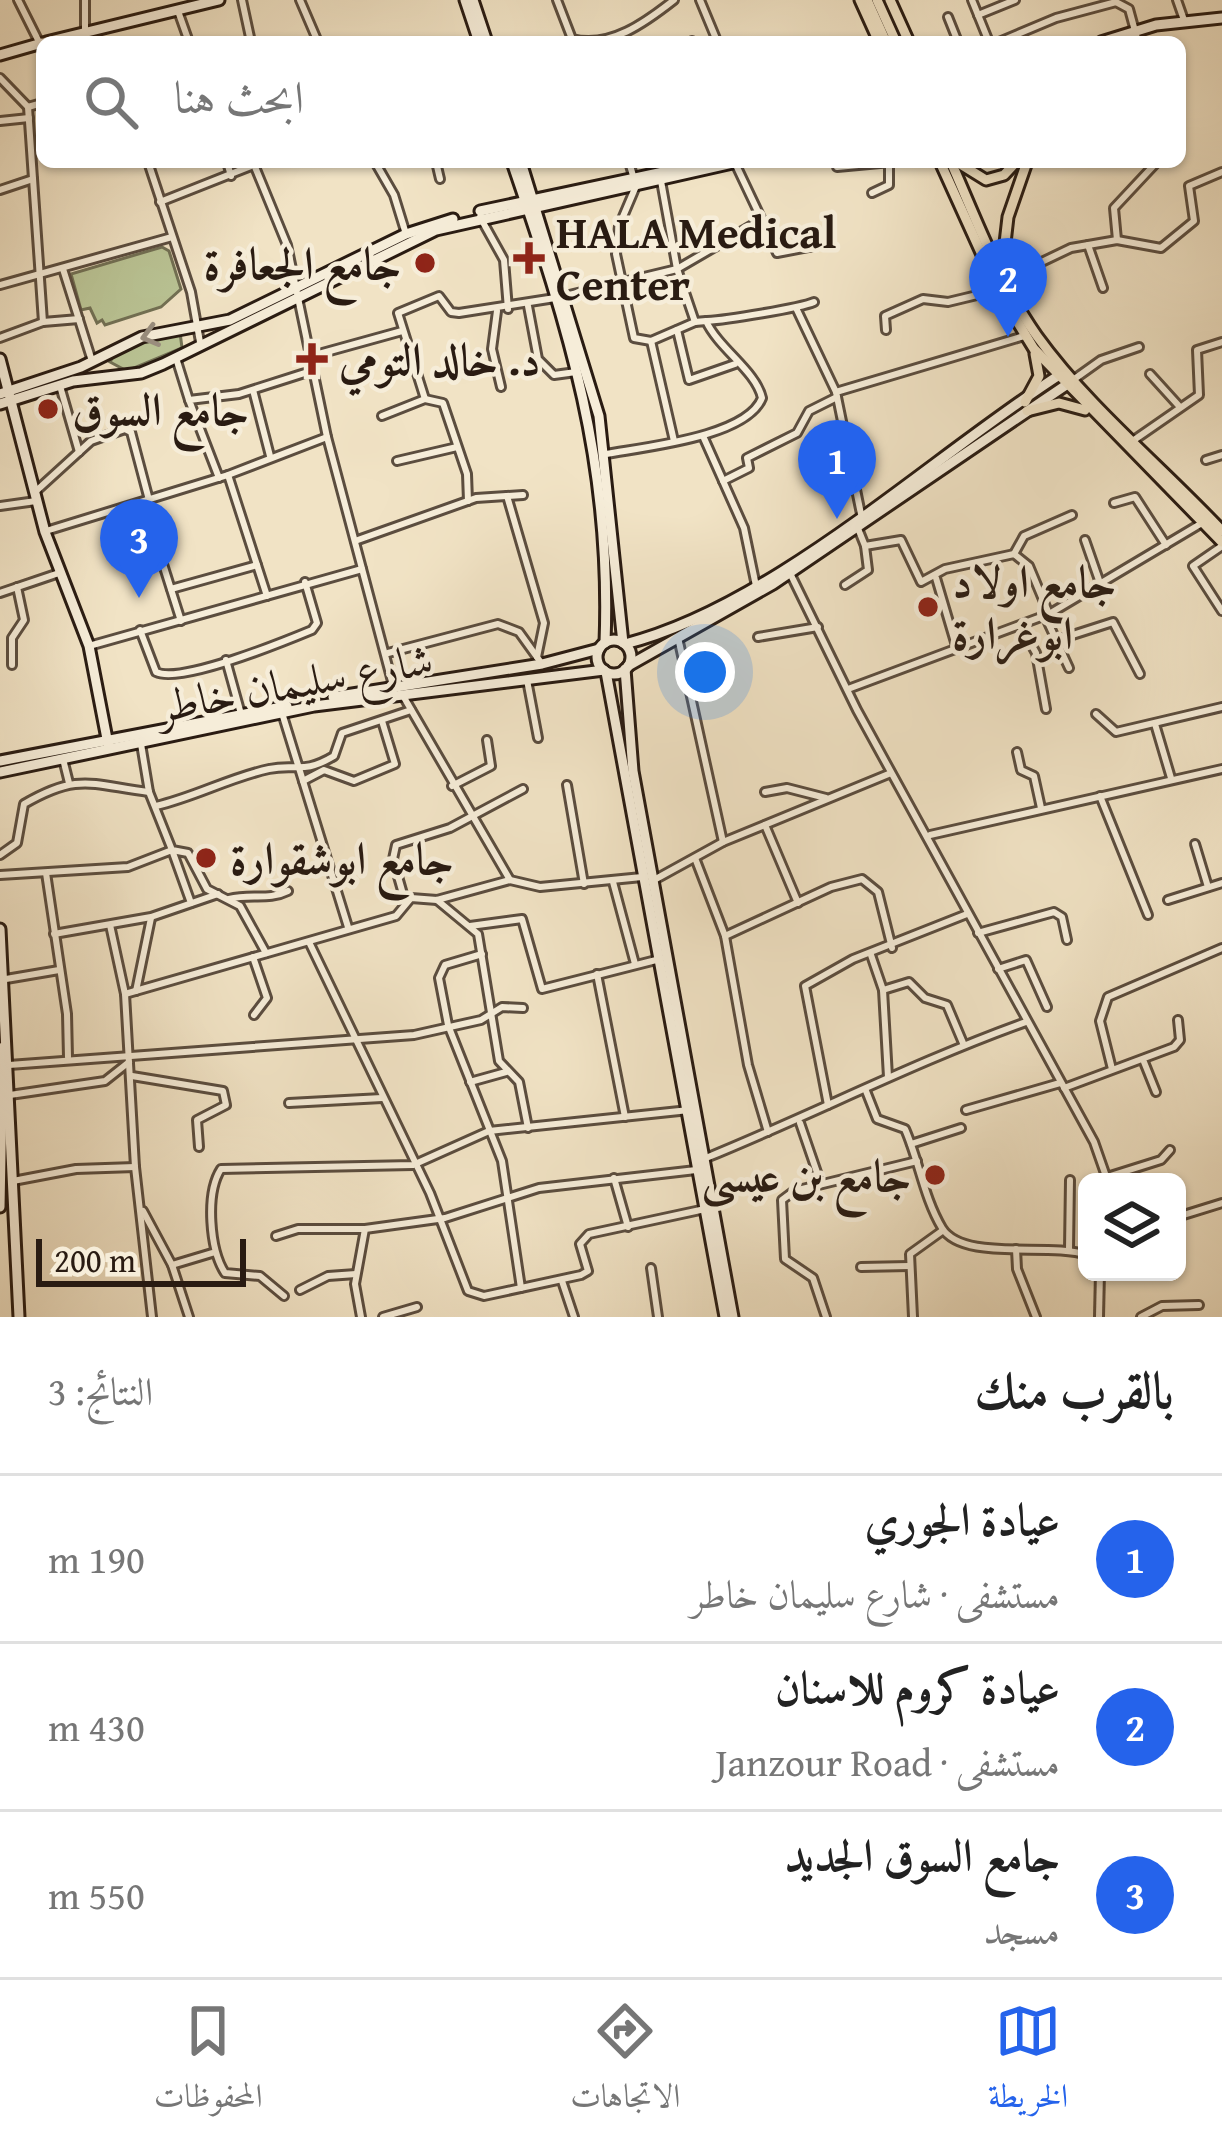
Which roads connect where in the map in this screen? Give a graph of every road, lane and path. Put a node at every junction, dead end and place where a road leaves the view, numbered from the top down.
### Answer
1 (18, 0) edge
2 (85, 0) edge
3 (219, 0) edge
4 (242, 0) edge
5 (299, 0) edge
6 (469, 0) edge
7 (557, 0) edge
8 (674, 0) edge
9 (700, 0) edge
10 (864, 0) edge
11 (877, 0) edge
12 (890, 0) edge
13 (972, 0) edge
14 (1015, 0) edge
15 (1177, 0) edge
16 (177, 8) junction
17 (978, 15) junction
18 (948, 17) dead end
19 (1222, 18) edge
20 (1184, 20) junction
21 (110, 23) junction
22 (85, 31) junction
23 (39, 36) edge
24 (68, 36) edge
25 (113, 36) edge
26 (187, 36) edge
27 (250, 36) edge
28 (315, 36) edge
29 (481, 36) edge
30 (571, 36) edge
31 (609, 36) edge
32 (715, 36) edge
33 (880, 36) edge
34 (893, 36) edge
35 (906, 36) edge
36 (956, 36) edge
37 (987, 36) edge
38 (1012, 36) edge
39 (1137, 36) edge
40 (36, 45) edge
41 (0, 55) edge
42 (0, 78) edge
43 (36, 105) edge
44 (28, 107) junction
45 (29, 118) junction
46 (0, 121) edge
47 (31, 128) junction
48 (36, 133) edge
49 (150, 168) edge
50 (229, 168) edge
51 (251, 168) edge
52 (259, 168) edge
53 (378, 168) edge
54 (437, 168) edge
55 (518, 168) edge
56 (631, 168) edge
57 (688, 168) edge
58 (712, 168) edge
59 (739, 168) edge
60 (890, 168) edge
61 (940, 168) edge
62 (940, 168) edge
63 (956, 168) edge
64 (965, 168) edge
65 (1010, 168) edge
66 (1025, 168) edge
67 (1151, 168) edge
68 (1222, 172) edge
69 (231, 176) junction
70 (33, 179) junction
71 (440, 179) dead end
72 (661, 181) junction
73 (635, 182) junction
74 (0, 190) edge
75 (872, 193) dead end
76 (160, 202) junction
77 (529, 204) junction
78 (480, 217) junction
79 (761, 218) junction
80 (974, 226) junction
81 (406, 234) junction
82 (172, 237) junction
83 (1117, 240) junction
84 (818, 245) dead end
85 (1088, 245) junction
86 (987, 267) junction
87 (63, 269) junction
88 (677, 269) junction
89 (39, 274) junction
90 (1001, 282) junction
91 (618, 284) junction
92 (0, 285) edge
93 (1103, 288) dead end
94 (297, 291) junction
95 (560, 297) junction
96 (814, 302) dead end
97 (528, 307) junction
98 (508, 309) junction
99 (797, 310) junction
100 (496, 311) junction
101 (79, 319) junction
102 (706, 321) junction
103 (43, 322) junction
104 (695, 322) junction
105 (198, 326) junction
106 (677, 330) junction
107 (886, 330) dead end
108 (402, 331) junction
109 (1024, 335) junction
110 (0, 338) edge
111 (651, 341) junction
112 (200, 342) junction
113 (1222, 342) edge
114 (1139, 347) dead end
115 (1034, 349) junction
116 (104, 354) junction
117 (308, 357) junction
118 (176, 358) junction
119 (0, 359) edge
120 (92, 361) junction
121 (735, 364) junction
122 (311, 371) junction
123 (580, 372) junction
124 (1150, 374) dead end
125 (112, 376) junction
126 (1065, 379) junction
127 (60, 384) junction
128 (501, 387) dead end
129 (253, 390) junction
130 (8, 395) edge
131 (837, 395) junction
132 (425, 399) junction
133 (189, 400) junction
134 (0, 404) edge
135 (1026, 406) junction
136 (1179, 406) junction
137 (1092, 413) junction
138 (382, 416) dead end
139 (703, 436) junction
140 (327, 437) junction
141 (1134, 440) junction
142 (674, 441) junction
143 (457, 447) junction
144 (79, 452) junction
145 (606, 454) junction
146 (1222, 455) edge
147 (271, 458) junction
148 (1206, 460) dead end
149 (397, 461) dead end
150 (228, 475) junction
151 (219, 478) junction
152 (723, 482) junction
153 (524, 495) dead end
154 (507, 496) junction
155 (35, 497) junction
156 (468, 501) junction
157 (147, 502) junction
158 (1114, 503) dead end
159 (0, 506) edge
160 (861, 514) junction
161 (1072, 515) dead end
162 (1204, 521) junction
163 (857, 526) junction
164 (1222, 531) edge
165 (45, 532) junction
166 (1085, 540) dead end
167 (355, 541) junction
168 (1222, 544) edge
169 (866, 546) junction
170 (1166, 546) junction
171 (1015, 554) junction
172 (257, 565) junction
173 (362, 569) junction
174 (788, 569) junction
175 (62, 573) junction
176 (936, 578) junction
177 (305, 582) junction
178 (845, 585) dead end
179 (757, 586) junction
180 (1101, 586) junction
181 (17, 587) junction
182 (171, 589) junction
183 (0, 593) edge
184 (267, 596) junction
185 (1222, 611) edge
186 (1047, 615) junction
187 (181, 621) junction
188 (1021, 626) junction
189 (818, 627) junction
190 (140, 630) junction
191 (758, 637) dead end
192 (1057, 640) junction
193 (679, 641) junction
194 (624, 644) junction
195 (89, 646) junction
196 (602, 646) junction
197 (957, 650) junction
198 (388, 653) junction
199 (226, 660) junction
200 (539, 661) junction
201 (12, 665) dead end
202 (627, 668) junction
203 (1070, 668) dead end
204 (605, 671) junction
205 (1140, 674) dead end
206 (526, 676) junction
207 (848, 689) junction
208 (398, 691) junction
209 (1222, 707) edge
210 (1046, 709) dead end
211 (411, 710) junction
212 (283, 713) junction
213 (1096, 714) dead end
214 (241, 715) junction
215 (381, 720) junction
216 (1155, 724) junction
217 (538, 738) dead end
218 (487, 740) dead end
219 (141, 744) junction
220 (108, 746) junction
221 (1017, 752) dead end
222 (63, 759) junction
223 (0, 760) edge
224 (1222, 769) edge
225 (0, 772) edge
226 (891, 773) junction
227 (302, 776) junction
228 (1171, 778) junction
229 (69, 783) junction
230 (567, 785) dead end
231 (452, 786) junction
232 (523, 789) dead end
233 (149, 792) junction
234 (764, 792) dead end
235 (1100, 796) junction
236 (826, 798) junction
237 (156, 806) junction
238 (1042, 808) junction
239 (471, 819) junction
240 (766, 825) junction
241 (930, 835) junction
242 (723, 842) junction
243 (1196, 844) dead end
244 (172, 850) junction
245 (0, 855) edge
246 (695, 858) junction
247 (46, 873) junction
248 (0, 874) edge
249 (648, 878) junction
250 (510, 880) junction
251 (613, 882) junction
252 (1222, 883) edge
253 (584, 884) junction
254 (1208, 886) junction
255 (288, 891) dead end
256 (218, 894) junction
257 (229, 899) junction
258 (436, 900) junction
259 (1168, 900) dead end
260 (406, 901) junction
261 (799, 903) junction
262 (191, 904) junction
263 (967, 914) junction
264 (1148, 915) dead end
265 (151, 917) junction
266 (110, 925) junction
267 (470, 926) junction
268 (348, 927) junction
269 (0, 929) edge
270 (54, 934) junction
271 (978, 934) junction
272 (725, 936) junction
273 (1067, 940) dead end
274 (309, 942) junction
275 (892, 948) junction
276 (1222, 948) edge
277 (266, 953) junction
278 (482, 954) junction
279 (871, 955) junction
280 (253, 956) junction
281 (660, 959) junction
282 (635, 964) junction
283 (998, 969) junction
284 (59, 970) junction
285 (597, 973) junction
286 (3, 977) edge
287 (883, 990) junction
288 (136, 991) junction
289 (125, 994) junction
290 (1, 996) edge
291 (523, 1007) dead end
292 (1047, 1007) dead end
293 (254, 1015) dead end
294 (491, 1017) junction
295 (1178, 1020) dead end
296 (1026, 1022) junction
297 (448, 1025) junction
298 (353, 1036) junction
299 (963, 1045) junction
300 (68, 1057) junction
301 (129, 1058) junction
302 (1143, 1061) junction
303 (1112, 1069) junction
304 (4, 1070) edge
305 (506, 1072) junction
306 (132, 1076) junction
307 (888, 1077) junction
308 (470, 1082) junction
309 (1062, 1085) junction
310 (866, 1090) junction
311 (1156, 1092) dead end
312 (10, 1095) junction
313 (382, 1098) junction
314 (289, 1103) dead end
315 (828, 1105) junction
316 (689, 1110) junction
317 (966, 1110) dead end
318 (625, 1118) junction
319 (800, 1123) junction
320 (529, 1128) junction
321 (961, 1128) dead end
322 (2, 1129) edge
323 (489, 1131) junction
324 (769, 1132) junction
325 (911, 1144) junction
326 (199, 1147) dead end
327 (1170, 1150) dead end
328 (706, 1158) junction
329 (916, 1161) junction
330 (413, 1165) junction
331 (136, 1167) junction
332 (700, 1170) junction
333 (1105, 1173) edge
334 (1127, 1173) edge
335 (614, 1178) junction
336 (1070, 1180) dead end
337 (821, 1184) junction
338 (6, 1185) edge
339 (505, 1197) junction
340 (1222, 1203) edge
341 (140, 1205) junction
342 (0, 1207) edge
343 (707, 1209) junction
344 (1186, 1214) edge
345 (438, 1218) junction
346 (628, 1227) junction
347 (365, 1229) junction
348 (943, 1231) junction
349 (276, 1236) dead end
350 (1016, 1249) junction
351 (1069, 1249) junction
352 (1078, 1252) edge
353 (212, 1253) junction
354 (172, 1265) junction
355 (909, 1266) junction
356 (861, 1267) dead end
357 (651, 1268) dead end
358 (356, 1274) junction
359 (562, 1280) junction
360 (1100, 1281) edge
361 (521, 1288) junction
362 (300, 1290) dead end
363 (284, 1296) dead end
364 (1199, 1305) dead end
365 (416, 1307) dead end
366 (20, 1317) edge
367 (152, 1317) edge
368 (189, 1317) edge
369 (361, 1317) edge
370 (383, 1317) edge
371 (574, 1317) edge
372 (658, 1317) edge
373 (729, 1317) edge
374 (826, 1317) edge
375 (913, 1317) edge
376 (1036, 1317) edge
377 (1099, 1317) edge
378 (1141, 1317) edge

1 - 23 street
2 - 22 street
3 - 16 main road
4 - 27 street
5 - 28 street
6 - 29 main road
7 - 30 street
8 - 31 street
9 - 32 street
10 - 33 main road
11 - 34 main road
12 - 35 main road
13 - 17 street
14 - 17 street
15 - 20 street
16 - 21 main road
16 - 26 street
17 - 37 street
18 - 36 street
19 - 20 main road
20 - 39 main road
21 - 22 main road
21 - 25 street
22 - 24 main road
38 - 39 street
40 - 41 main road
42 - 44 street
43 - 44 street
44 - 45 street
45 - 46 street
45 - 47 street
47 - 48 street
47 - 70 street
49 - 76 street
50 - 69 street
51 - 69 street
52 - 94 street
53 - 81 street
54 - 71 street
55 - 77 main road
56 - 73 street
57 - 73 main road
58 - 72 main road
59 - 79 street
60 - 75 street
61 - 80 main road
62 - 86 main road
63 - 80 main road
64 - 65 main road
66 - 90 main road
67 - 83 street
68 - 83 street
69 - 76 street
70 - 74 street
70 - 89 street
72 - 73 main road
72 - 88 street
73 - 77 main road
73 - 91 street
76 - 82 street
77 - 78 main road
77 - 81 main road
77 - 95 main road
78 - 94 main road
78 - 98 street
79 - 84 street
79 - 88 street
80 - 86 main road
80 - 90 main road
81 - 94 main road
82 - 87 street
82 - 105 street
83 - 85 street
85 - 90 street
85 - 93 street
86 - 90 main road
87 - 89 street
87 - 101 street
88 - 91 street
88 - 104 street
89 - 92 street
89 - 103 street
90 - 107 street
90 - 109 main road
90 - 126 main road
91 - 95 street
91 - 111 street
94 - 105 main road
94 - 112 main road
94 - 117 street
95 - 97 street
95 - 123 main road
95 - 145 main road
96 - 99 street
97 - 98 street
97 - 123 street
98 - 100 street
99 - 102 street
99 - 131 street
100 - 108 street
100 - 128 street
101 - 103 street
101 - 120 street
102 - 104 street
102 - 121 street
103 - 110 street
104 - 106 street
105 - 112 street
105 -> 116 main road
106 - 111 street
106 - 121 street
108 - 117 street
108 - 132 street
109 - 115 main road
109 - 131 street
111 - 142 street
112 - 118 main road
113 - 136 street
114 - 126 street
115 - 126 main road
115 - 135 main road
116 - 120 main road
116 - 125 main road
117 - 122 street
118 - 125 main road
118 - 133 street
119 - 130 main road
120 - 130 main road
121 - 139 street
122 - 129 street
122 - 140 street
123 - 196 main road
124 - 136 street
125 - 127 main road
126 - 135 main road
126 - 137 main road
126 - 141 main road
127 - 130 main road
127 - 144 street
129 - 133 street
129 - 147 street
130 - 134 main road
130 - 155 main road
131 - 152 street
131 - 160 street
132 - 138 street
132 - 143 street
133 - 151 street
135 - 137 main road
135 - 160 main road
135 - 163 main road
136 - 141 street
137 - 162 main road
139 - 142 street
139 - 152 street
140 - 147 street
140 - 167 street
141 - 164 main road
142 - 145 street
143 - 149 street
143 - 156 street
144 - 155 street
144 - 157 street
145 - 194 main road
146 - 148 street
147 - 150 street
150 - 151 street
150 - 172 street
151 - 157 street
152 - 179 street
153 - 154 street
154 - 156 street
154 - 200 street
155 - 159 street
155 - 165 main road
156 - 167 street
157 - 165 street
157 - 182 street
158 - 170 street
160 - 174 main road
161 - 171 street
162 - 168 main road
162 - 170 street
163 - 169 street
163 - 174 main road
165 - 175 main road
166 - 180 street
167 - 173 street
168 - 185 street
169 - 176 street
169 - 178 street
170 - 180 street
171 - 176 street
171 - 186 street
172 - 182 street
172 - 184 street
173 - 177 street
173 - 198 street
174 - 179 main road
174 - 189 street
174 - 193 main road
175 - 181 street
175 - 195 main road
176 - 197 street
177 - 184 street
177 - 199 street
179 - 194 main road
180 - 186 street
181 - 183 street
181 - 201 street
182 - 187 street
184 - 187 street
186 - 188 street
186 - 192 street
187 - 190 street
188 - 197 street
188 - 210 street
189 - 191 street
189 - 207 street
190 - 195 street
190 - 199 street
192 - 203 street
192 - 205 street
193 - 202 main road
193 - 242 street
194 - 196 main road, شارع سليمان خاطر
194 - 202 main road
195 - 220 main road
196 - 200 main road, شارع سليمان خاطر
196 - 204 main road
197 - 207 street
198 - 200 street
198 - 208 street
199 - 214 street
200 - 208 main road, شارع سليمان خاطر
202 - 204 main road, شارع سليمان خاطر
202 - 249 main road
204 - 206 main road, شارع سليمان خاطر
204 - 249 main road
206 - 208 main road, شارع سليمان خاطر
206 - 217 street
207 - 226 street
208 - 211 street
208 - 212 main road, شارع سليمان خاطر
208 - 214 main road, شارع سليمان خاطر
209 - 216 street
211 - 215 street
211 - 231 street
212 - 219 main road, شارع سليمان خاطر
212 - 227 street
213 - 216 street
214 - 220 main road, شارع سليمان خاطر
215 - 227 street
215 - 227 street
216 - 228 street
218 - 231 street
219 - 220 main road, شارع سليمان خاطر
219 - 233 street
220 - 222 main road, شارع سليمان خاطر
220 - 223 main road, شارع سليمان خاطر
221 - 238 street
222 - 225 main road, شارع سليمان خاطر
222 - 229 street
224 - 228 street
226 - 236 street
226 - 241 street
227 - 237 street
227 - 268 street
228 - 235 street
229 - 233 street
229 - 245 street
230 - 253 street
231 - 239 street
232 - 239 street
233 - 237 street
234 - 236 street
235 - 238 street
235 - 264 street
236 - 240 street
237 - 244 street
238 - 241 street
239 - 250 street
239 - 260 street
240 - 242 street
240 - 261 street
241 - 263 street
242 - 246 street
243 - 254 street
244 - 247 street
244 - 256 street
244 - 262 street
246 - 249 street
246 - 272 street
247 - 248 street
247 - 270 street
249 - 251 street
249 - 281 main road
249 - 328 main road
250 - 253 street
250 - 258 street
251 - 253 street
251 - 282 street
252 - 254 street
254 - 259 street
255 - 257 street
256 - 257 street
256 - 262 street
257 - 277 street
258 - 260 street
258 - 267 street
260 - 268 street
261 - 272 street
261 - 275 street
262 - 265 street
263 - 271 street
263 - 275 street
265 - 266 street
265 - 288 street
266 - 270 street
266 - 289 street
267 - 278 street
267 - 285 street
268 - 274 street
269 - 286 main road
270 - 284 street
271 - 273 street
271 - 283 street
272 - 324 street
274 - 277 street
274 - 298 street
275 - 279 street
276 - 303 street
277 - 280 street
278 - 294 street
278 - 297 street
279 - 287 street
279 - 315 street
280 - 288 street
280 - 293 street
281 - 282 street
281 - 316 main road
282 - 285 street
283 - 292 street
283 - 296 street
284 - 286 street
284 - 300 street
285 - 318 street
286 - 290 main road
286 - 304 main road
287 - 299 street
287 - 307 street
288 - 289 street
289 - 301 street
290 - 304 main road
291 - 294 street
294 - 297 street
294 - 305 street
295 - 302 street
296 - 299 street
296 - 309 street
297 - 298 street
297 - 308 street
298 - 301 street
298 - 313 street
299 - 307 street
300 - 301 street
300 - 304 street
301 - 306 street
301 - 312 street
302 - 303 street
302 - 311 street
303 - 309 street
304 - 312 main road
304 - 322 main road
305 - 308 street
305 - 320 street
306 - 326 street
306 - 331 street
307 - 310 street
308 - 323 street
309 - 317 street
309 - 333 street
310 - 315 street
310 - 325 street
312 - 338 main road
313 - 314 street
313 - 330 street
315 - 319 street
316 - 318 street
316 - 332 main road
318 - 320 street
319 - 324 street
319 - 337 street
320 - 323 street
321 - 325 street
322 - 338 main road
323 - 330 street
323 - 339 street
324 - 328 street
325 - 329 street
327 - 334 street
328 - 373 main road
329 - 337 street
329 - 348 street
330 - 345 street
330 - 353 street
331 - 338 street
331 - 341 street
332 - 335 street
332 - 343 main road
335 - 339 street
335 - 346 street
336 - 351 street
337 - 374 street
338 - 342 main road
338 - 366 main road
339 - 345 street
339 - 361 street
340 - 344 street
341 - 354 street
341 - 367 street
343 - 346 street
343 - 373 main road
345 - 347 street
345 - 361 street
346 - 359 street
347 - 349 street
347 - 358 street
348 - 350 street
348 - 355 street
350 - 351 street
350 - 376 street
351 - 352 street
353 - 354 street
353 - 363 street
354 - 368 street
355 - 356 street
355 - 375 street
357 - 372 street
358 - 362 street
358 - 369 street
359 - 361 street
359 - 371 street
360 - 377 street
364 - 378 street
365 - 370 street

